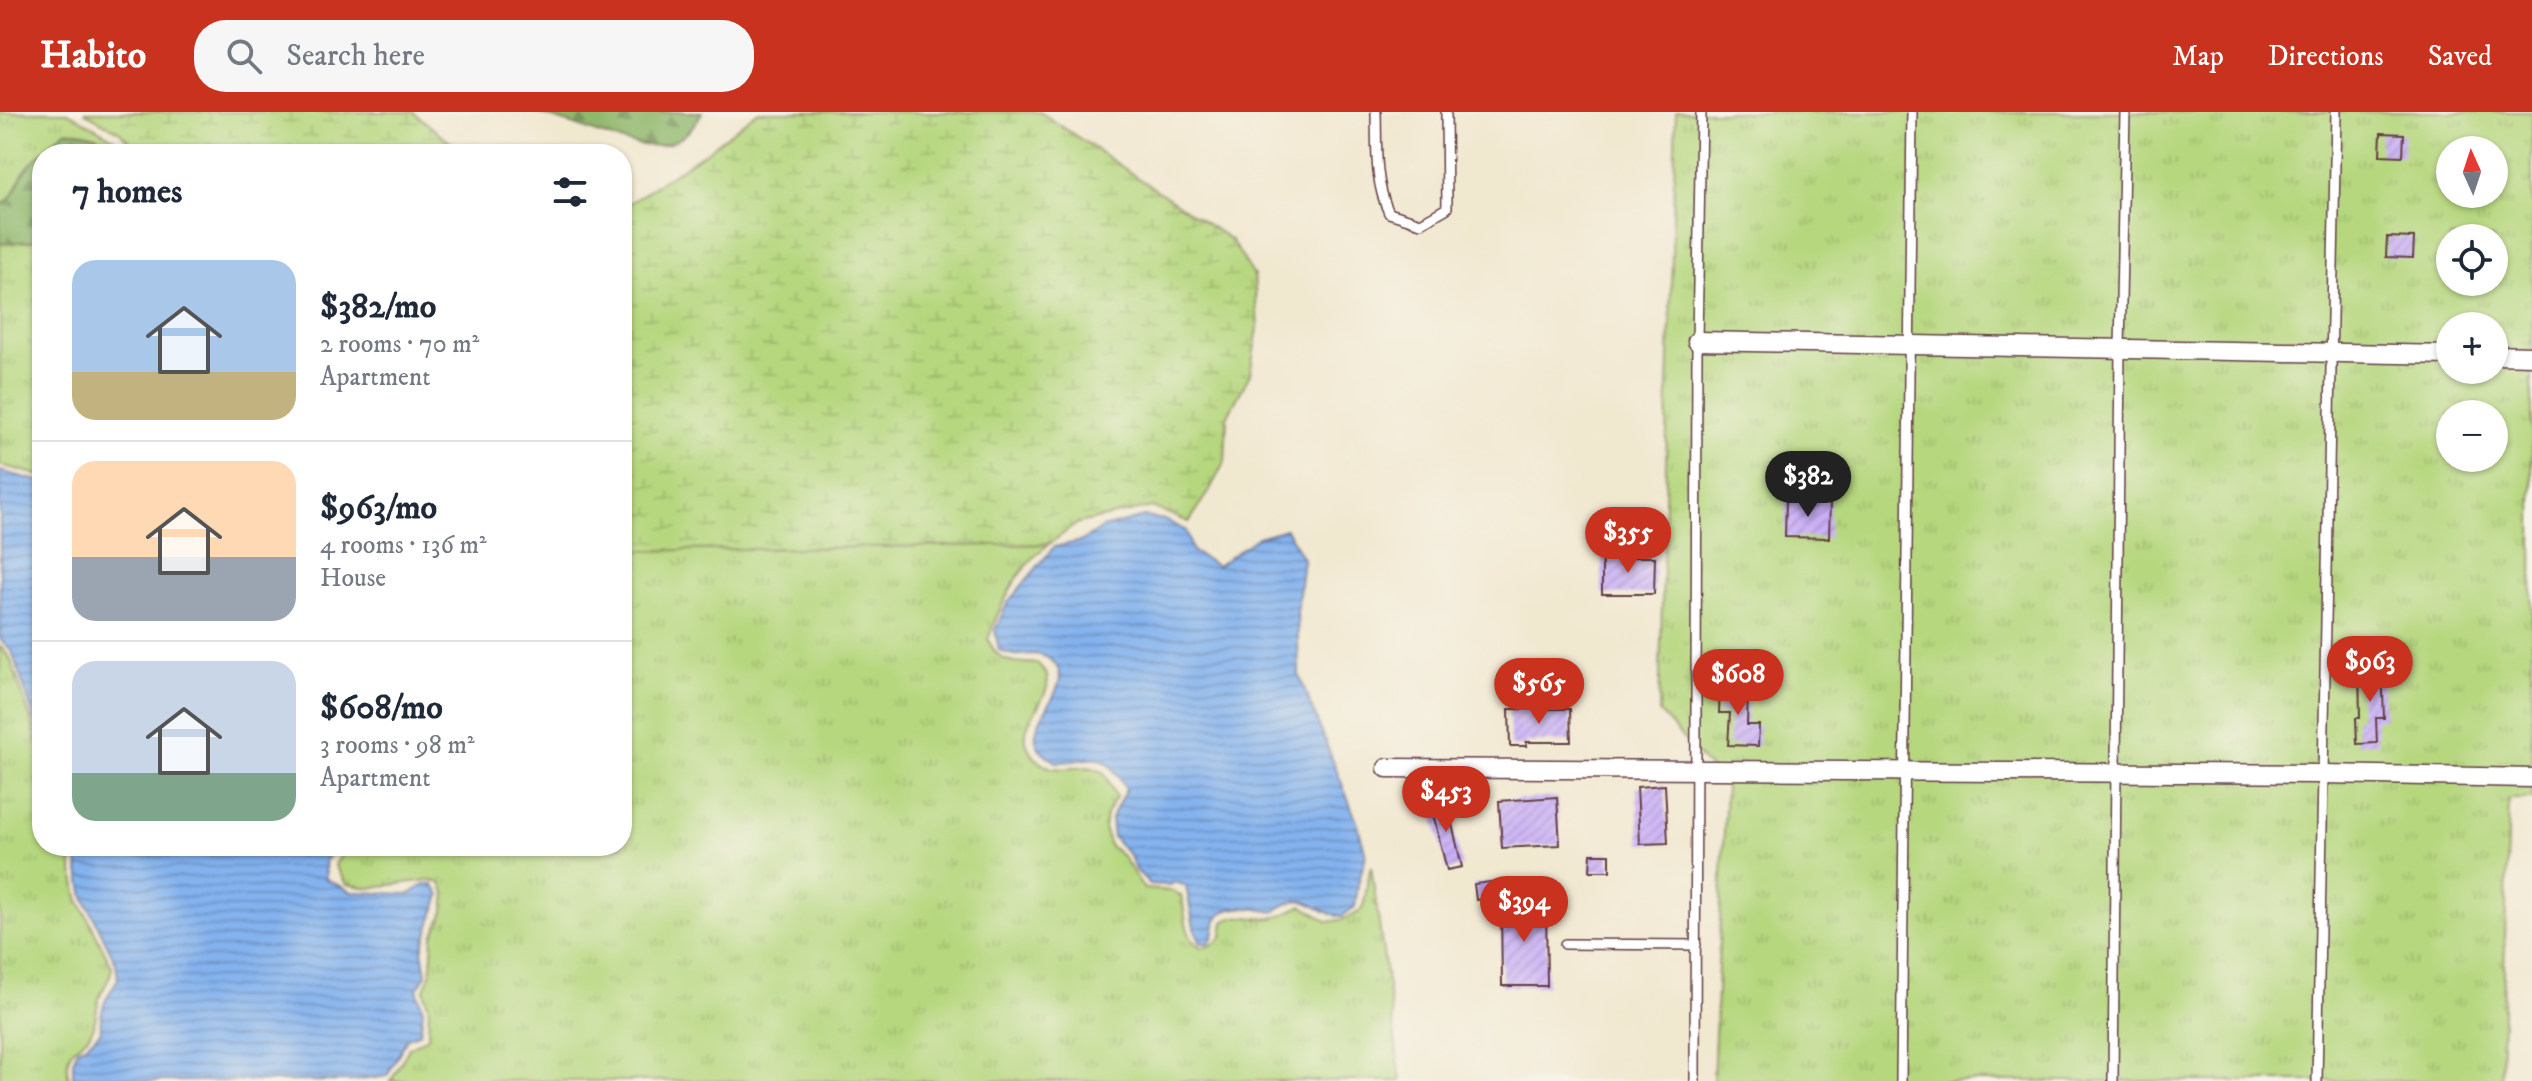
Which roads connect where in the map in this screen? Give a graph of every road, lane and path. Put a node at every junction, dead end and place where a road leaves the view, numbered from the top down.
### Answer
1 (1376, 112) edge
2 (1446, 112) edge
3 (1701, 112) edge
4 (1912, 112) edge
5 (2125, 112) edge
6 (2336, 112) edge
7 (1697, 341) junction
8 (1909, 345) junction
9 (2120, 349) junction
10 (2333, 353) junction
11 (2436, 355) edge
12 (2508, 355) edge
13 (2532, 356) edge
14 (1387, 768) dead end
15 (1696, 770) junction
16 (1905, 771) junction
17 (2116, 773) junction
18 (2323, 774) junction
19 (2532, 778) edge
20 (1565, 944) dead end
21 (1696, 945) junction
22 (1695, 1081) edge
23 (1901, 1081) edge
24 (2113, 1081) edge
25 (2317, 1081) edge

1 - 2 lane
3 - 7 lane
4 - 8 lane
5 - 9 lane
6 - 10 lane
7 - 8 street
7 - 15 lane
8 - 9 street
8 - 16 lane
9 - 10 street
9 - 17 lane
10 - 11 street
10 - 18 lane
12 - 13 street
14 - 15 street
15 - 16 street
15 - 21 lane
16 - 17 street
16 - 23 lane
17 - 18 street
17 - 24 lane
18 - 19 street
18 - 25 lane
20 - 21 lane
21 - 22 lane

